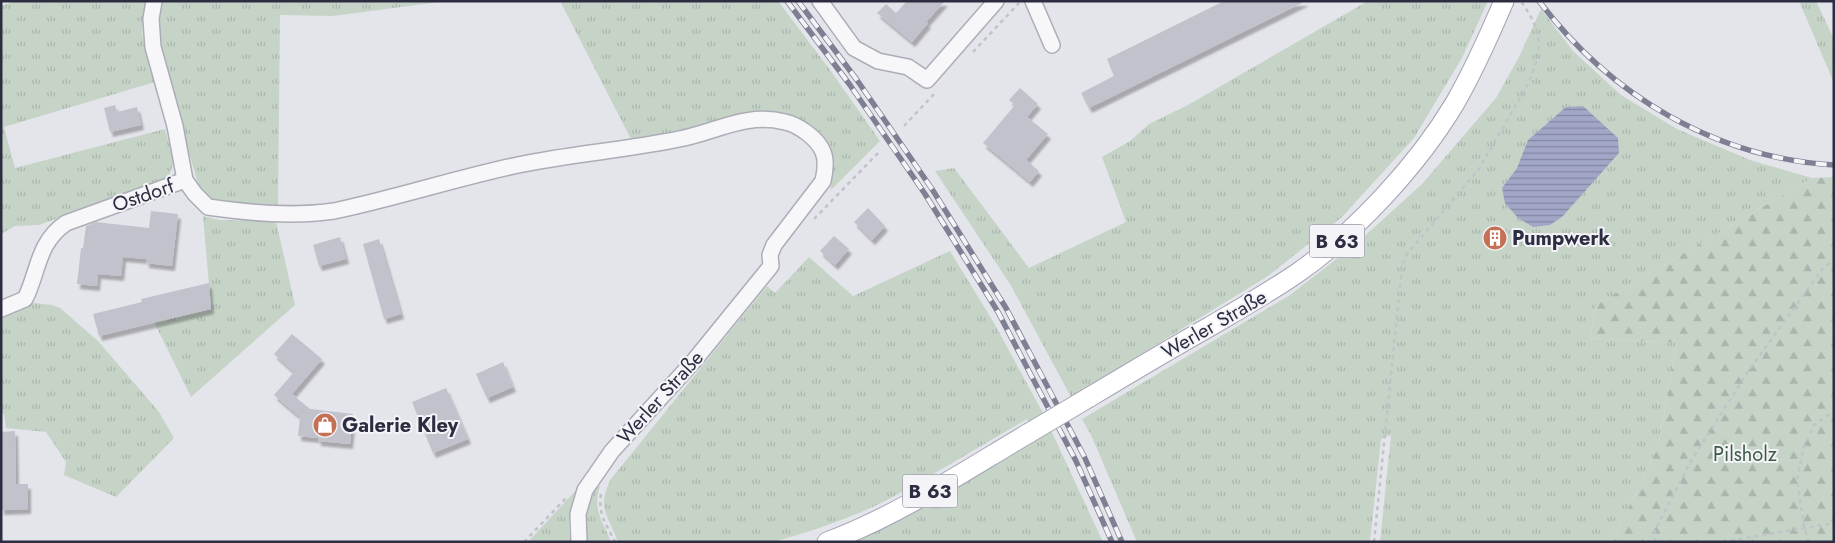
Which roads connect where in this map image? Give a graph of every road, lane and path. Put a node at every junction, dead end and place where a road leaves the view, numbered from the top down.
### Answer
1 (154, 1) edge
2 (820, 1) edge
3 (996, 1) edge
4 (1033, 1) edge
5 (1504, 1) edge
6 (1521, 1) edge
7 (1052, 45) dead end
8 (881, 150) dead end
9 (185, 180) junction
10 (812, 222) dead end
11 (1834, 261) edge
12 (1, 309) edge
13 (1834, 411) edge
14 (602, 488) dead end
15 (1834, 523) edge
16 (1804, 527) junction
17 (579, 542) edge
18 (615, 542) edge
19 (827, 542) edge
20 (1374, 542) edge
21 (1655, 542) edge
22 (1724, 542) edge
23 (1809, 542) edge

1 - 9 street, Ostdorf
2 - 3 street
4 - 7 street
5 - 19 main road, Werler Straße / B 63, bridge
6 - 20 path
8 - 10 path
9 - 12 street, Ostdorf
9 - 17 street, Werler Straße
11 - 21 path
13 - 16 path
14 - 18 path
15 - 16 path
16 - 22 path
16 - 23 path

